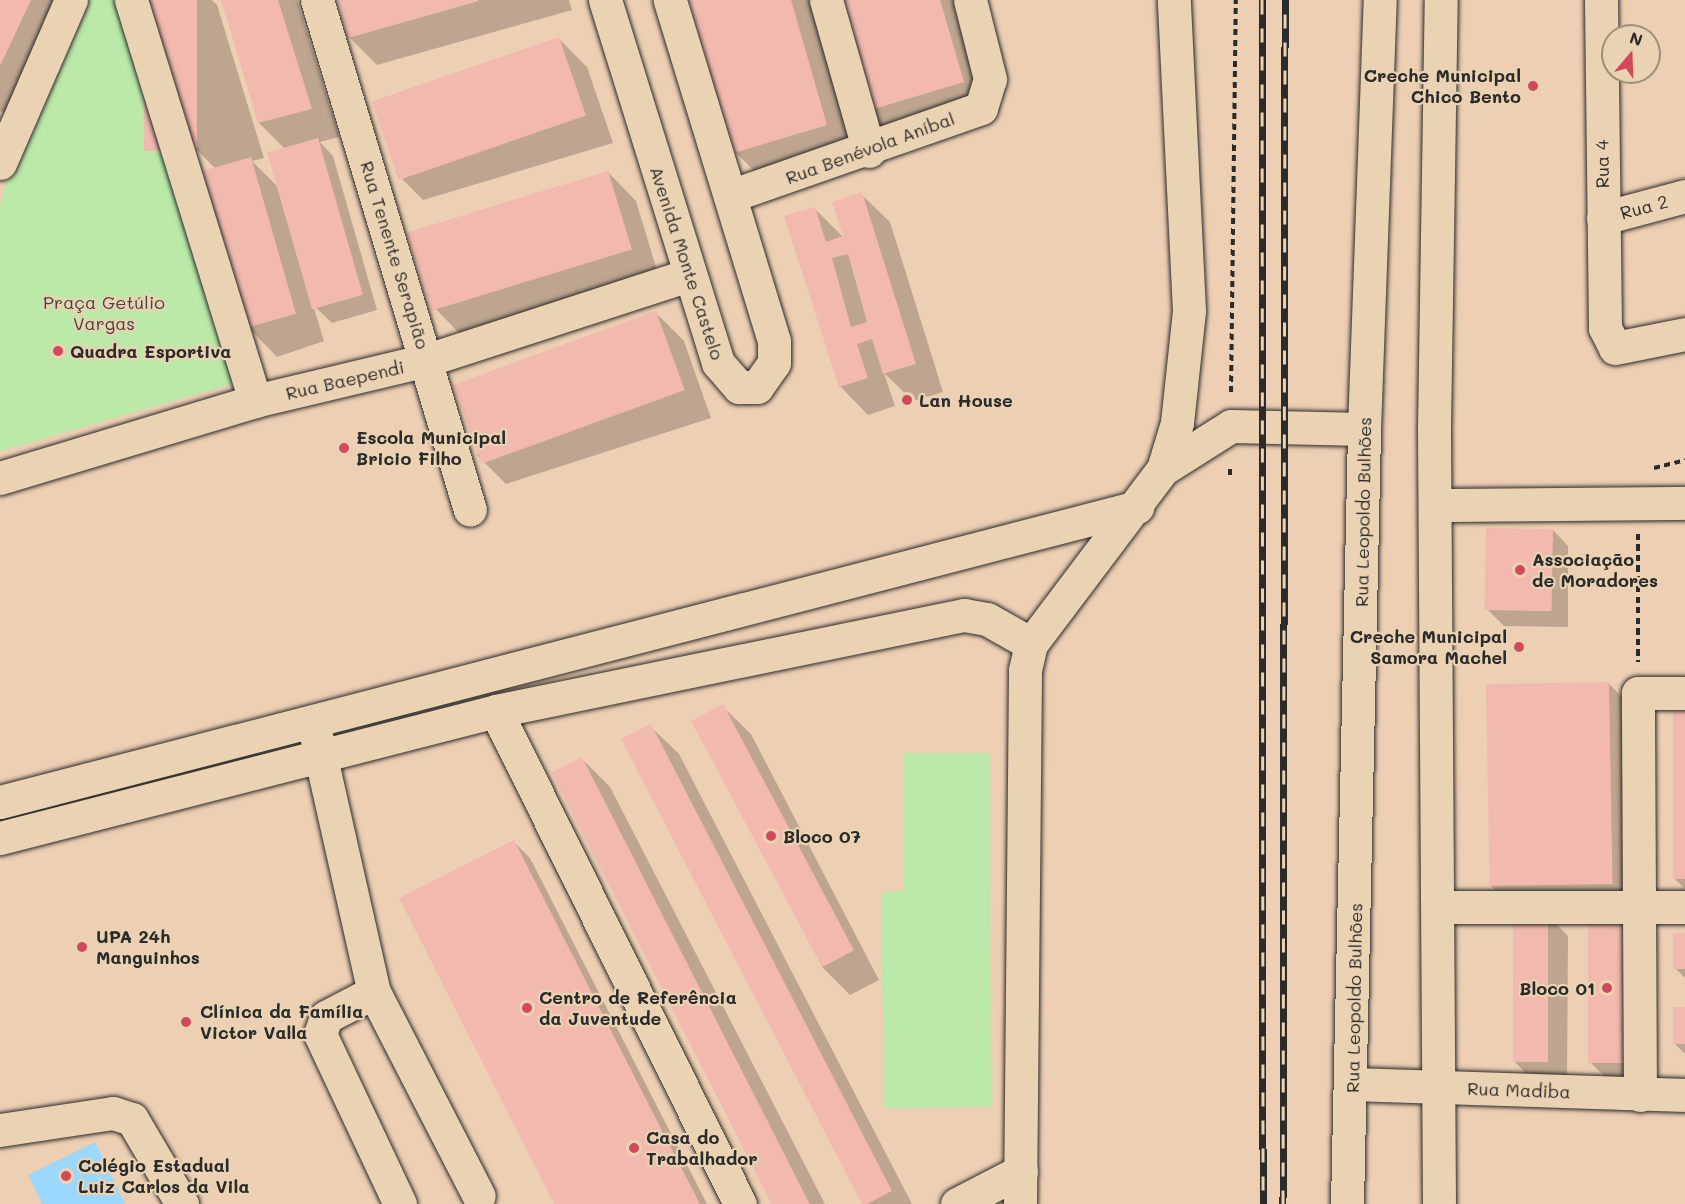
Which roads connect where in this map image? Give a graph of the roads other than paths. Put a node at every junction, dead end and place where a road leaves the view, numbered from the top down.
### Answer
1 (71, 0) edge
2 (131, 0) edge
3 (317, 0) edge
4 (605, 0) edge
5 (670, 0) edge
6 (826, 0) edge
7 (970, 0) edge
8 (1174, 0) edge
9 (1380, 0) edge
10 (1441, 0) edge
11 (1601, 0) edge
12 (868, 151) junction
13 (0, 163) edge
14 (730, 196) junction
15 (1685, 196) edge
16 (1603, 218) junction
17 (688, 275) junction
18 (1685, 334) edge
19 (427, 360) junction
20 (255, 401) junction
21 (1364, 429) junction
22 (1162, 469) junction
23 (0, 478) edge
24 (1685, 503) edge
25 (1437, 505) junction
26 (1137, 507) junction
27 (470, 510) dead end
28 (1031, 644) junction
29 (1685, 693) edge
30 (496, 711) junction
31 (312, 721) junction
32 (321, 753) junction
33 (0, 802) edge
34 (0, 838) edge
35 (1438, 907) junction
36 (1641, 907) junction
37 (1685, 907) edge
38 (374, 992) junction
39 (1353, 1084) junction
40 (1438, 1087) junction
41 (1640, 1095) junction
42 (1685, 1095) edge
43 (0, 1130) edge
44 (1021, 1171) junction
45 (474, 1201) edge
46 (182, 1204) edge
47 (400, 1204) edge
48 (741, 1204) edge
49 (957, 1204) edge
50 (1020, 1204) edge
51 (1347, 1204) edge
52 (1439, 1204) edge

1 - 13 street
2 - 20 street
3 - 19 street, Rua Tenente Serapião
4 - 17 street, Avenida Monte Castelo
5 - 14 street, Avenida Monte Castelo
6 - 12 street
7 - 12 street, Rua Benévola Aníbal
8 - 22 street
9 - 21 street, Rua Leopoldo Bulhões
10 - 25 street
11 - 16 street, Rua 4
12 - 14 street, Rua Benévola Aníbal
14 - 17 street, Avenida Monte Castelo
15 - 16 street, Rua 2
16 - 18 street, Rua 4
17 - 19 street, Rua Baependi
19 - 20 street, Rua Baependi
19 - 27 street, Rua Tenente Serapião
20 - 23 street, Rua Baependi
21 - 22 street
21 - 39 street, Rua Leopoldo Bulhões
22 - 26 street
24 - 25 street
25 - 35 street
26 - 28 street
26 - 31 street
28 - 30 street
28 - 44 street
29 - 36 street
30 - 32 street
30 - 48 street
31 - 32 street
31 - 33 street
32 - 34 street
32 - 38 street
35 - 36 street
35 - 40 street
36 - 37 street
36 - 41 street
38 - 45 street
38 - 47 street
39 - 40 street, Rua Madiba
39 - 51 street, Rua Leopoldo Bulhões
40 - 41 street, Rua Madiba
40 - 52 street
41 - 42 street, Rua Madiba
43 - 46 street
44 - 49 street
44 - 50 street

